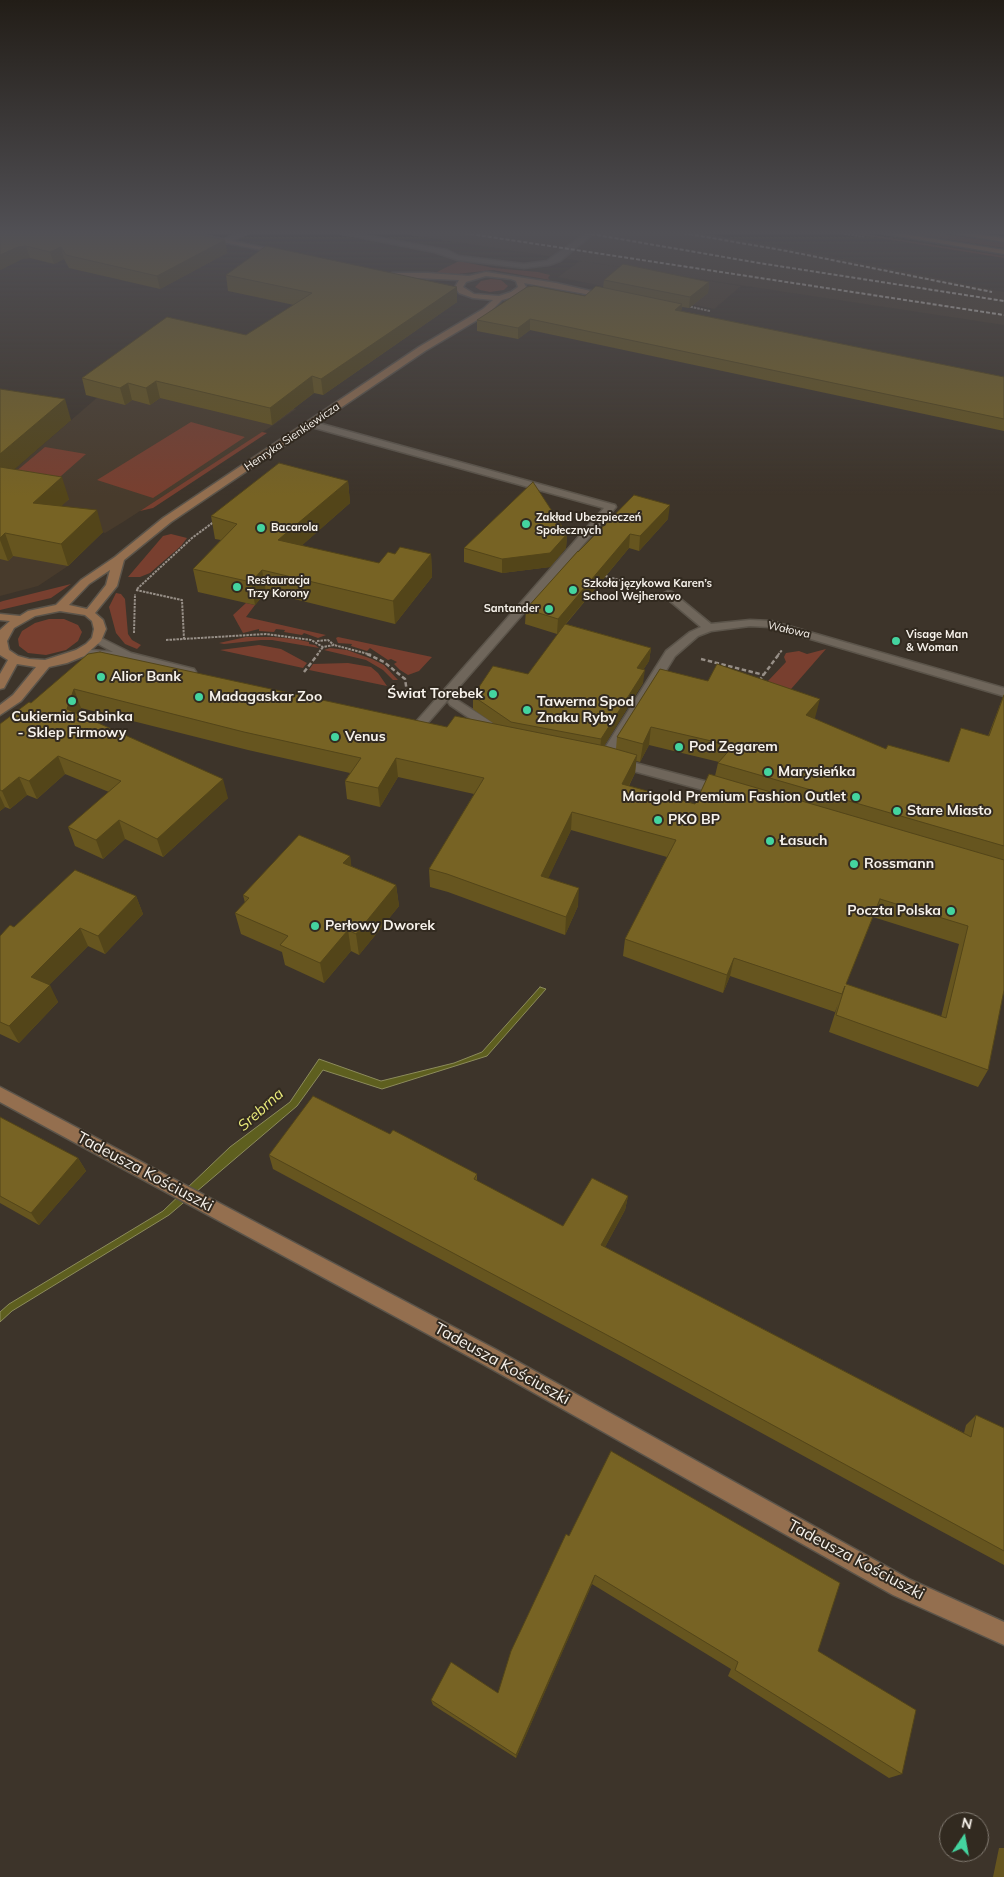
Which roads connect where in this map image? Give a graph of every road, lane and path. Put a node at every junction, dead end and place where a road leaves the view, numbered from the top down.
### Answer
1 (467, 321) edge
2 (311, 424) junction
3 (216, 521) dead end
4 (119, 560) junction
5 (597, 574) edge
6 (136, 590) junction
7 (668, 594) joint
8 (60, 608) junction
9 (89, 613) junction
10 (0, 617) edge
11 (20, 619) junction
12 (709, 628) junction
13 (795, 630) junction
14 (134, 636) dead end
15 (97, 639) junction
16 (184, 639) junction
17 (1, 641) edge
18 (158, 641) dead end
19 (316, 641) junction
20 (334, 645) junction
21 (323, 646) junction
22 (672, 652) junction
23 (80, 653) junction
24 (132, 657) junction
25 (14, 660) junction
26 (45, 664) junction
27 (304, 672) dead end
28 (200, 674) edge
29 (764, 675) junction
30 (0, 685) edge
31 (755, 686) edge
32 (407, 692) dead end
33 (1004, 692) edge
34 (454, 702) dead end
35 (0, 711) edge
36 (439, 726) edge
37 (475, 734) edge
38 (733, 794) edge
39 (0, 1094) edge
40 (1004, 1634) edge

1 - 2 street, Henryka Sienkiewicza
2 - 4 street, Henryka Sienkiewicza
2 - 36 street
3 - 6 path
4 - 8 street, Henryka Sienkiewicza
4 - 9 street
5 - 7 path
6 - 14 path
6 - 16 path
7 - 12 street
8 - 9 street
8 - 11 street
9 - 15 street
10 - 11 street
11 - 17 street
12 - 13 street, Wałowa
12 - 22 street, Wałowa
13 - 29 path
13 - 33 street, Wałowa
15 - 23 street
15 - 24 street
16 - 18 path
16 - 19 path
17 - 25 street
19 - 20 path
19 - 21 path
20 - 21 path
20 - 32 path
21 - 27 path
22 - 29 path
22 - 38 street, Wałowa
23 - 24 street
23 - 26 street
24 - 28 street
25 - 26 street
25 - 30 street
26 - 35 street
29 - 31 path
34 - 37 street
39 - 40 street, Tadeusza Kościuszki

